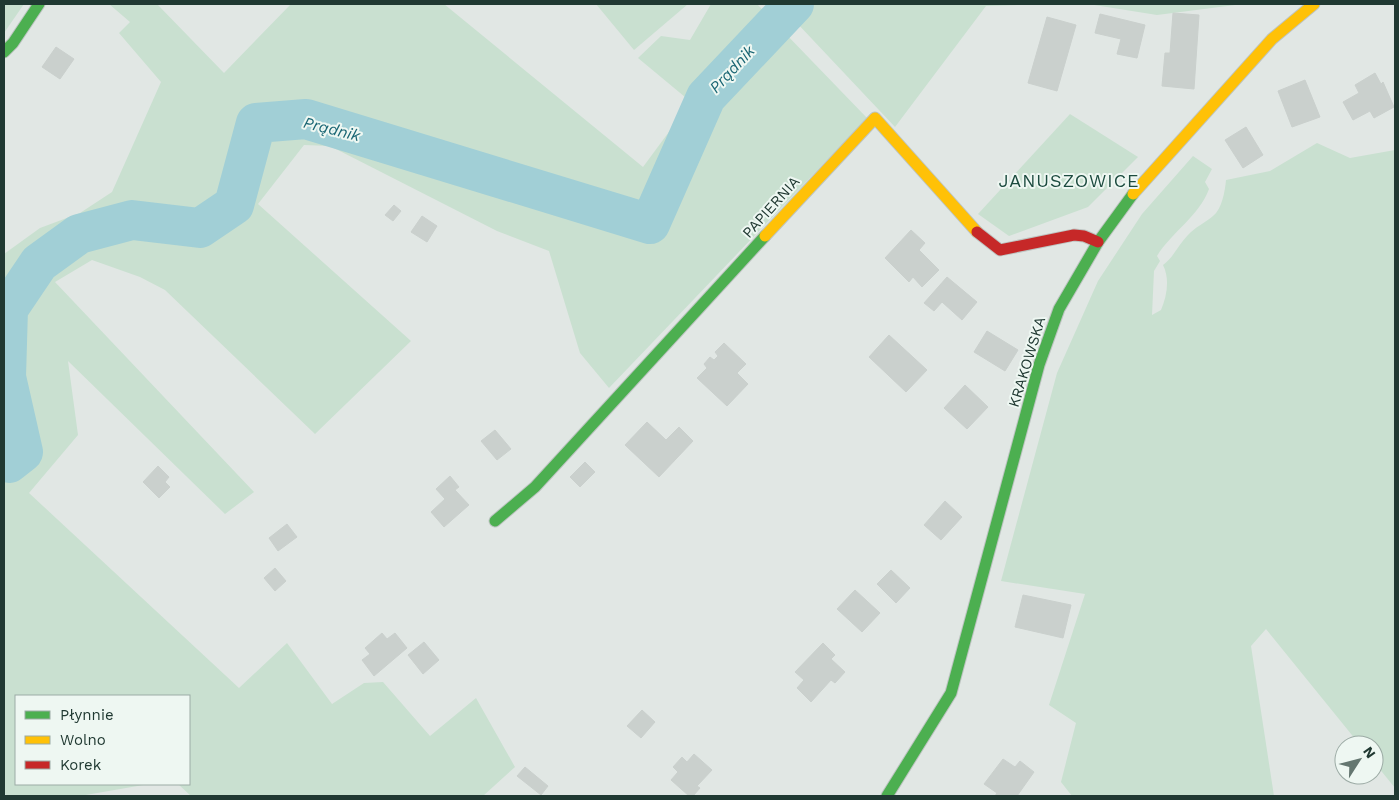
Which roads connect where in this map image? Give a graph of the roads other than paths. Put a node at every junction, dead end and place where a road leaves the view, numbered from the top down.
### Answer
1 (39, 4) edge
2 (1314, 4) edge
3 (4, 52) edge
4 (1098, 242) junction
5 (495, 521) dead end
6 (887, 796) edge

1 - 3 main road
2 - 4 main road, KRAKOWSKA
4 - 5 main road, PAPIERNIA
4 - 6 main road, KRAKOWSKA

